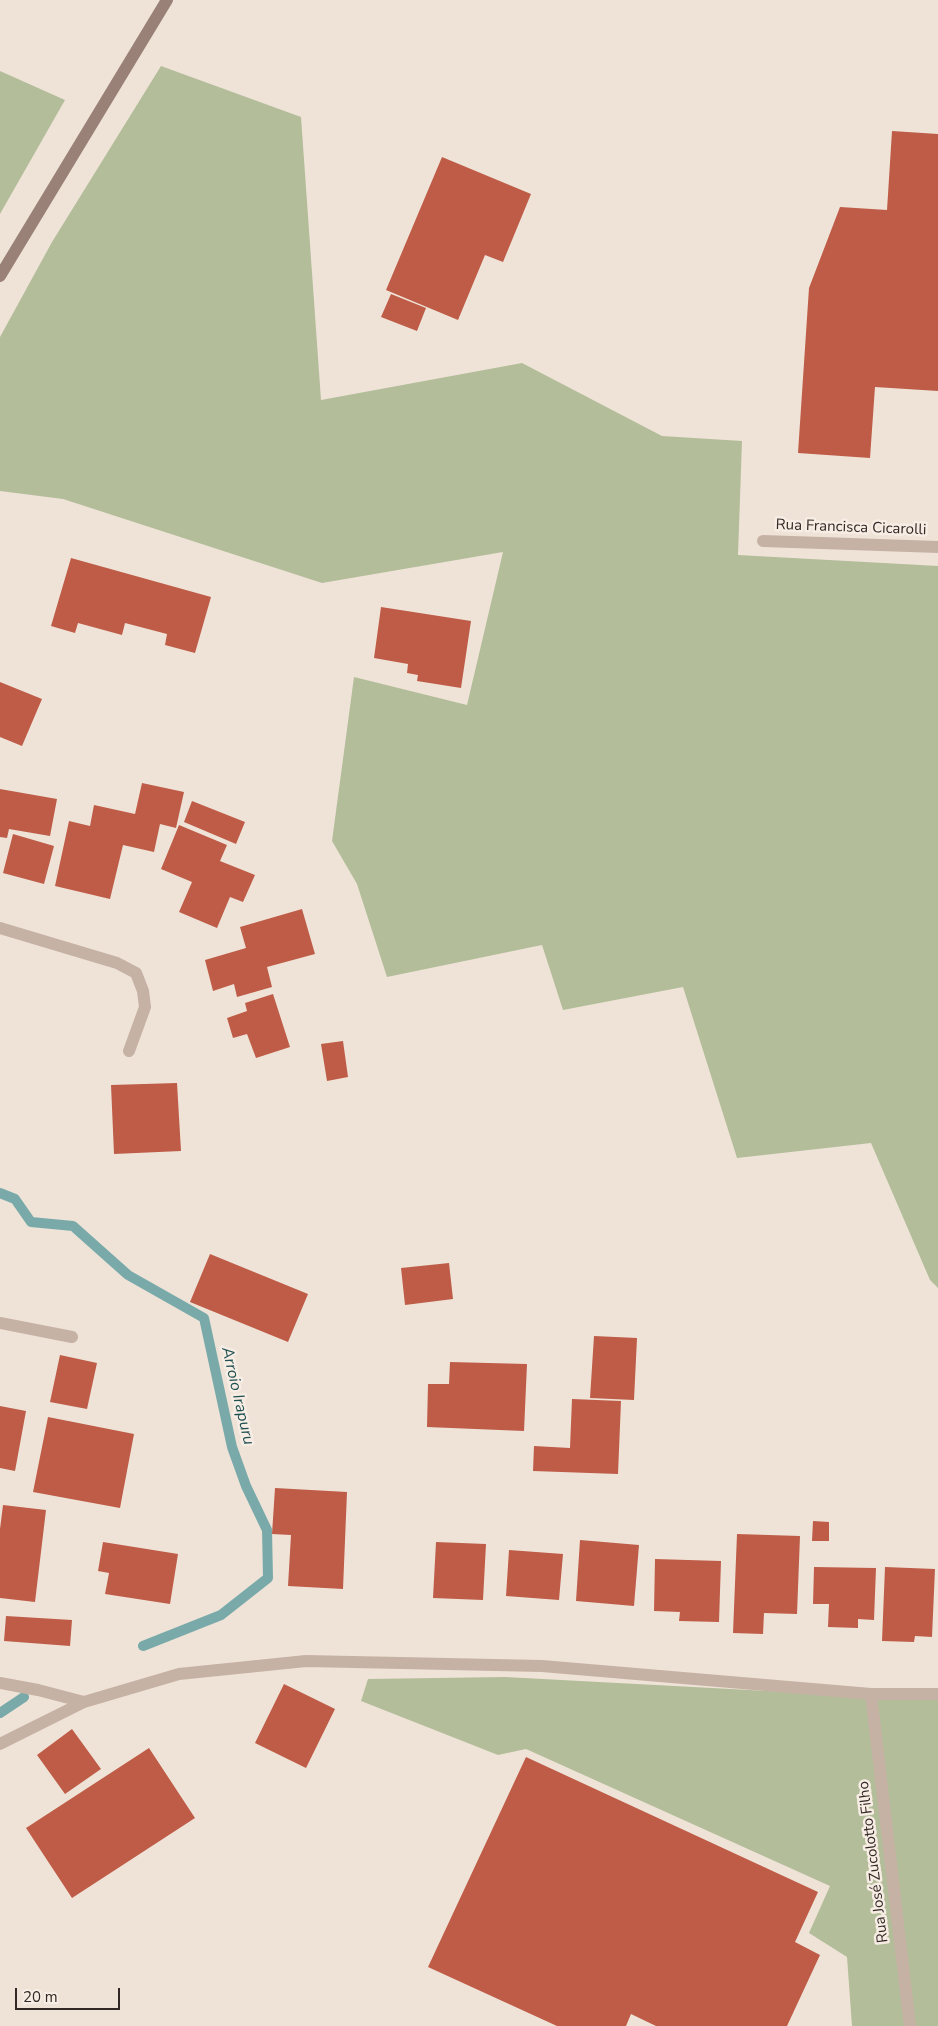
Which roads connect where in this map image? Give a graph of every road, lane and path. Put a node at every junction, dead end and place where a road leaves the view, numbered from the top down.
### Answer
1 (167, 0) edge
2 (0, 276) edge
3 (763, 541) dead end
4 (938, 547) edge
5 (0, 928) edge
6 (129, 1051) dead end
7 (0, 1323) edge
8 (72, 1337) dead end
9 (0, 1683) edge
10 (871, 1694) junction
11 (938, 1694) edge
12 (84, 1702) junction
13 (0, 1744) edge
14 (910, 2026) edge

1 - 2 main road
3 - 4 street, Rua Francisca Cicarolli
5 - 6 street
7 - 8 street
9 - 12 street
10 - 11 street
10 - 12 street
10 - 14 street, Rua José Zucolotto Filho
12 - 13 street

